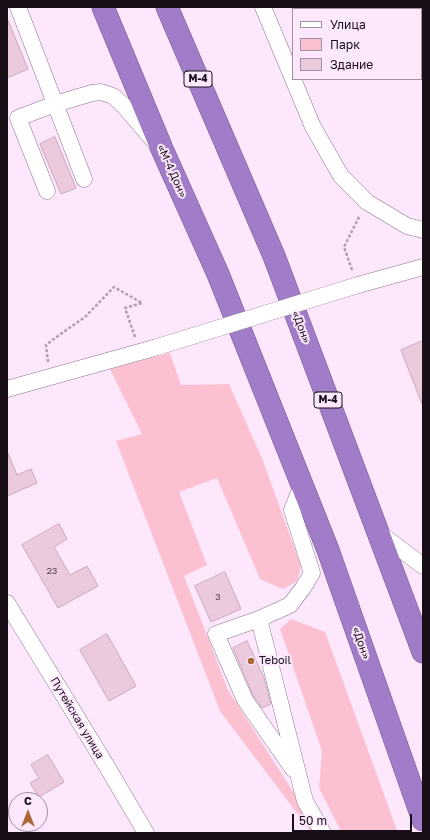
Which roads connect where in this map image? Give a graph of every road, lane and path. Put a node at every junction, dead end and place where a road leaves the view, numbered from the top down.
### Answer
1 (18, 7) edge
2 (103, 7) edge
3 (167, 7) edge
4 (263, 7) edge
5 (292, 77) edge
6 (293, 80) edge
7 (55, 104) junction
8 (162, 149) junction
9 (84, 179) dead end
10 (47, 191) dead end
11 (367, 202) junction
12 (423, 230) edge
13 (423, 267) edge
14 (355, 279) junction
15 (242, 334) joint
16 (137, 341) dead end
17 (49, 377) junction
18 (7, 389) edge
19 (302, 485) junction
20 (378, 532) junction
21 (423, 566) edge
22 (7, 603) edge
23 (259, 619) junction
24 (423, 652) edge
25 (299, 776) junction
26 (423, 820) edge
27 (146, 833) edge
28 (323, 833) edge

1 - 7 street
2 - 8 highway, «М-4 Дон»
3 - 20 highway, «Дон» / М-4
4 - 5 street
6 - 11 street
7 - 8 street
7 - 9 street
7 - 10 street
8 - 15 highway, «М-4 Дон»
11 - 12 street
11 - 14 path
13 - 14 street
14 - 17 street, bridge
15 - 19 highway, «Дон»
16 - 17 path
17 - 18 street
19 - 23 street
19 - 26 highway, «Дон»
20 - 21 street
20 - 24 highway, «Дон» / М-4
22 - 27 street, Путейская улица
23 - 25 street
23 - 25 street
25 - 28 street

